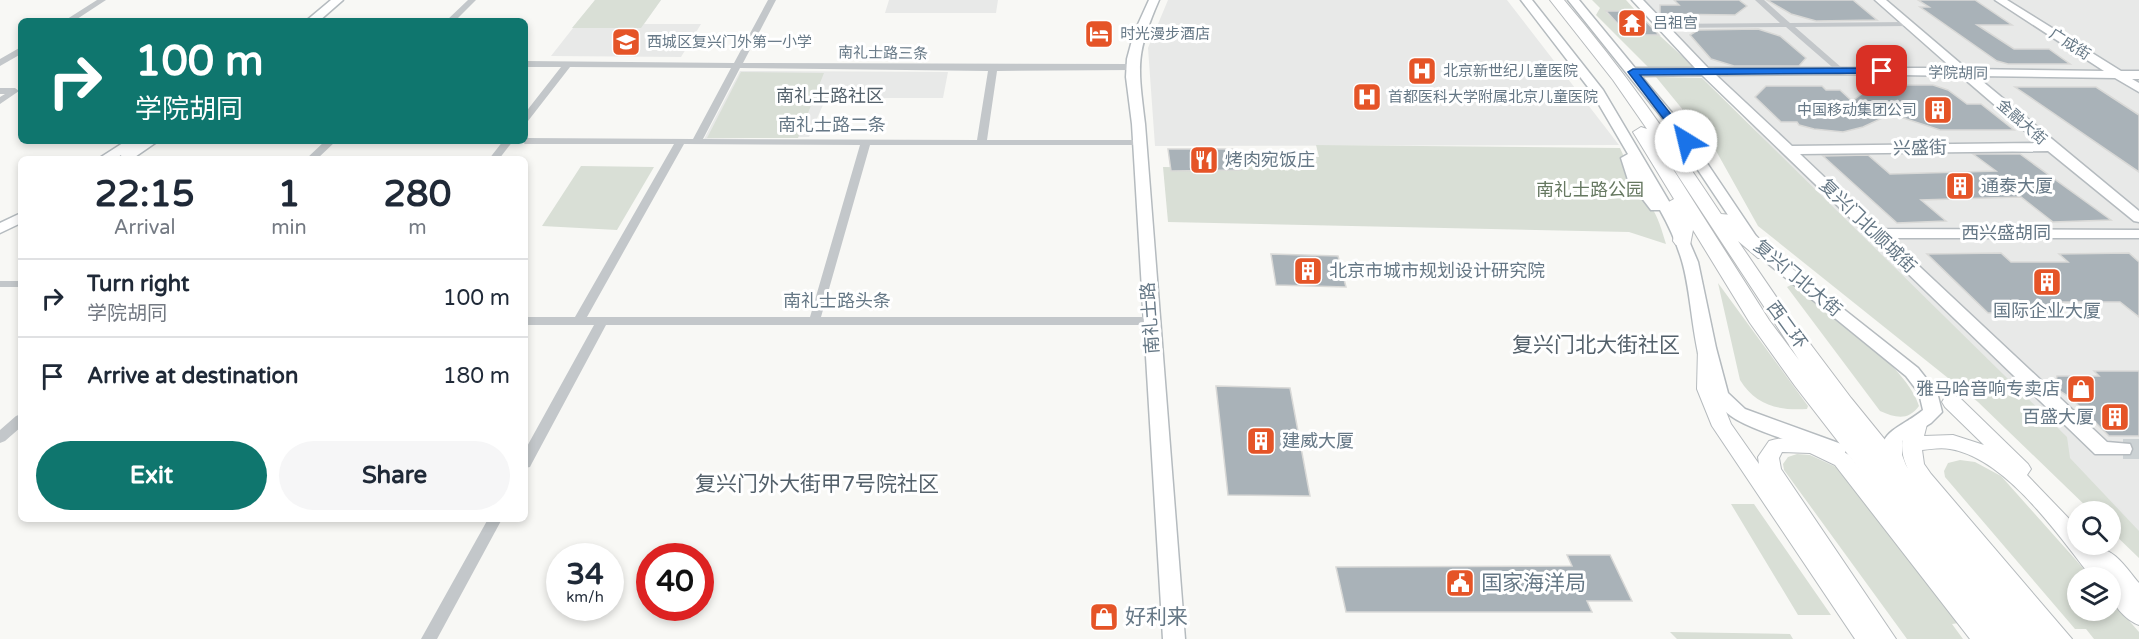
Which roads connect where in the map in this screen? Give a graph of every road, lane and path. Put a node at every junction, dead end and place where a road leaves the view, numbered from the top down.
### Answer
1 (102, 0) edge
2 (338, 0) edge
3 (350, 0) edge
4 (472, 0) edge
5 (772, 0) edge
6 (1155, 0) edge
7 (1526, 0) edge
8 (1542, 0) edge
9 (1557, 0) edge
10 (1573, 0) edge
11 (1637, 0) edge
12 (1759, 0) edge
13 (1880, 0) edge
14 (1886, 0) edge
15 (2000, 0) edge
16 (73, 18) edge
17 (316, 18) edge
18 (328, 18) edge
19 (453, 18) edge
20 (1909, 24) junction
21 (1786, 25) junction
22 (1662, 26) junction
23 (1575, 29) junction
24 (18, 52) edge
25 (0, 63) edge
26 (528, 64) edge
27 (568, 64) junction
28 (736, 65) junction
29 (1132, 67) junction
30 (993, 68) junction
31 (1839, 70) junction
32 (1705, 71) junction
33 (1633, 72) junction
34 (1971, 74) junction
35 (2118, 75) junction
36 (2139, 75) edge
37 (2139, 88) edge
38 (0, 91) edge
39 (0, 101) edge
40 (528, 115) edge
41 (528, 141) edge
42 (681, 141) junction
43 (697, 141) junction
44 (866, 141) junction
45 (982, 141) junction
46 (1139, 143) junction
47 (130, 144) edge
48 (146, 144) edge
49 (328, 144) edge
50 (506, 144) edge
51 (2054, 147) junction
52 (1790, 150) junction
53 (110, 156) edge
54 (127, 156) edge
55 (314, 156) edge
56 (496, 156) edge
57 (1689, 193) junction
58 (18, 208) edge
59 (2139, 211) edge
60 (0, 218) edge
61 (2139, 218) edge
62 (18, 219) edge
63 (0, 229) edge
64 (1874, 233) junction
65 (2139, 234) edge
66 (1683, 241) junction
67 (1765, 254) junction
68 (0, 284) edge
69 (18, 284) edge
70 (815, 319) junction
71 (528, 321) edge
72 (579, 321) junction
73 (602, 321) junction
74 (1150, 321) junction
75 (1707, 348) junction
76 (1912, 372) junction
77 (1952, 402) joint
78 (18, 422) edge
79 (1914, 435) junction
80 (1804, 436) junction
81 (0, 438) edge
82 (2123, 449) tunnel mouth
83 (1835, 456) junction
84 (528, 457) edge
85 (1892, 480) junction
86 (2067, 517) edge
87 (493, 522) edge
88 (2101, 555) edge
89 (2096, 567) edge
90 (2121, 595) edge
91 (2139, 598) edge
92 (2139, 615) edge
93 (429, 639) edge
94 (1174, 639) edge
95 (1868, 639) edge
96 (1884, 639) edge
97 (1984, 639) edge
98 (2007, 639) edge
99 (2033, 639) edge
100 (2060, 639) edge

1 - 16 street
2 - 17 street
3 - 18 street
4 - 19 street
5 - 28 street
6 - 29 street, 南礼士路
7 - 66 street
8 - 23 highway, 西二环
9 - 23 highway, 西二环
10 - 33 street
11 - 22 street, 复兴门北顺城街
12 - 21 street
13 - 20 street
14 - 34 street
15 - 35 street, 广成街
20 - 21 street
20 - 34 street
21 - 22 street
21 - 31 street
22 - 32 street, 复兴门北顺城街
23 - 57 highway, 西二环
24 - 25 street
26 - 27 street, 南礼士路三条
27 - 28 street, 南礼士路三条
27 - 40 street
28 - 30 street, 南礼士路三条
28 - 43 street
29 - 30 street, 南礼士路三条
29 - 46 street, 南礼士路
30 - 45 street
31 - 32 street, 学院胡同
31 - 34 street, 学院胡同
32 - 33 street, 学院胡同
32 - 52 street, 复兴门北顺城街
33 - 67 street, 复兴门北大街
34 - 35 street, 学院胡同
34 - 51 street
35 - 36 street, 学院胡同
35 - 37 street, 广成街
38 - 39 street
41 - 42 street, 南礼士路二条
42 - 43 street, 南礼士路二条
42 - 72 street
43 - 44 street, 南礼士路二条
44 - 45 street, 南礼士路二条
44 - 70 street
45 - 46 street, 南礼士路二条
46 - 74 street, 南礼士路
47 - 53 street
48 - 54 street
49 - 55 street
50 - 56 street
51 - 52 street, 兴盛街
51 - 59 street
51 - 61 street, 金融大街
52 - 64 street, 复兴门北顺城街
57 - 66 highway
57 - 67 highway
57 - 85 highway, 西二环
58 - 60 street
62 - 63 street
64 - 65 street, 西兴盛胡同
64 - 82 street, 复兴门北顺城街
66 - 75 street
67 - 76 street, 复兴门北大街
68 - 69 street
70 - 73 street, 南礼士路头条
70 - 74 street, 南礼士路头条
71 - 72 street, 南礼士路头条
72 - 73 street, 南礼士路头条
73 - 84 street
74 - 94 street, 南礼士路
75 - 80 street
75 - 95 main road
76 - 77 street
76 - 79 street, 复兴门北大街
77 - 86 main road
78 - 81 street
79 - 85 street, 复兴门北大街
79 - 89 main road
79 - 100 main road
80 - 83 main road
80 - 85 street
83 - 96 main road
83 - 97 main road
85 - 98 highway, 西二环
85 - 99 highway, 西二环
87 - 93 street
88 - 91 main road
90 - 92 main road

